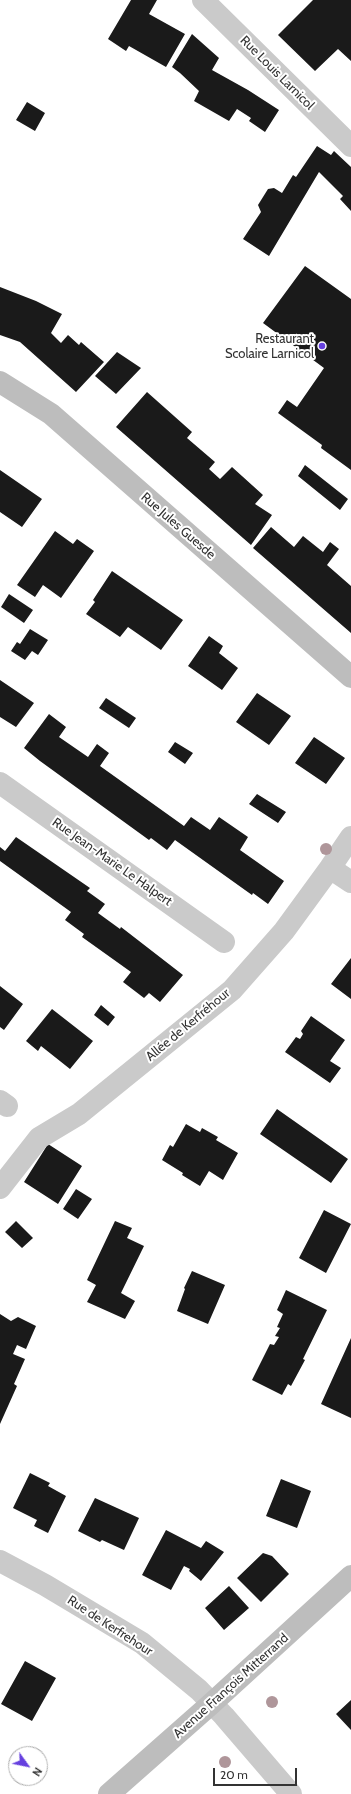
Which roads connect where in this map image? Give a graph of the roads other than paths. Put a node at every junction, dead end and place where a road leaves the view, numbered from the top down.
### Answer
1 (203, 0) edge
2 (351, 146) edge
3 (0, 382) edge
4 (351, 677) edge
5 (0, 783) edge
6 (351, 837) edge
7 (330, 868) junction
8 (351, 882) edge
9 (224, 942) dead end
10 (0, 1188) edge
11 (0, 1561) edge
12 (351, 1576) edge
13 (211, 1704) junction
14 (109, 1794) edge
15 (291, 1794) edge

1 - 2 street, Rue Louis Larnicol
3 - 4 street, Rue Jules Guesde
5 - 9 street, Rue Jean-Marie Le Halpert
6 - 7 street, Allée de Kerfréhour
7 - 8 street
7 - 10 street, Allée de Kerfréhour
11 - 13 street, Rue de Kerfrehour
12 - 13 street, Avenue François Mitterrand
13 - 14 street, Avenue François Mitterrand
13 - 15 street, Rue de Kerfrehour

